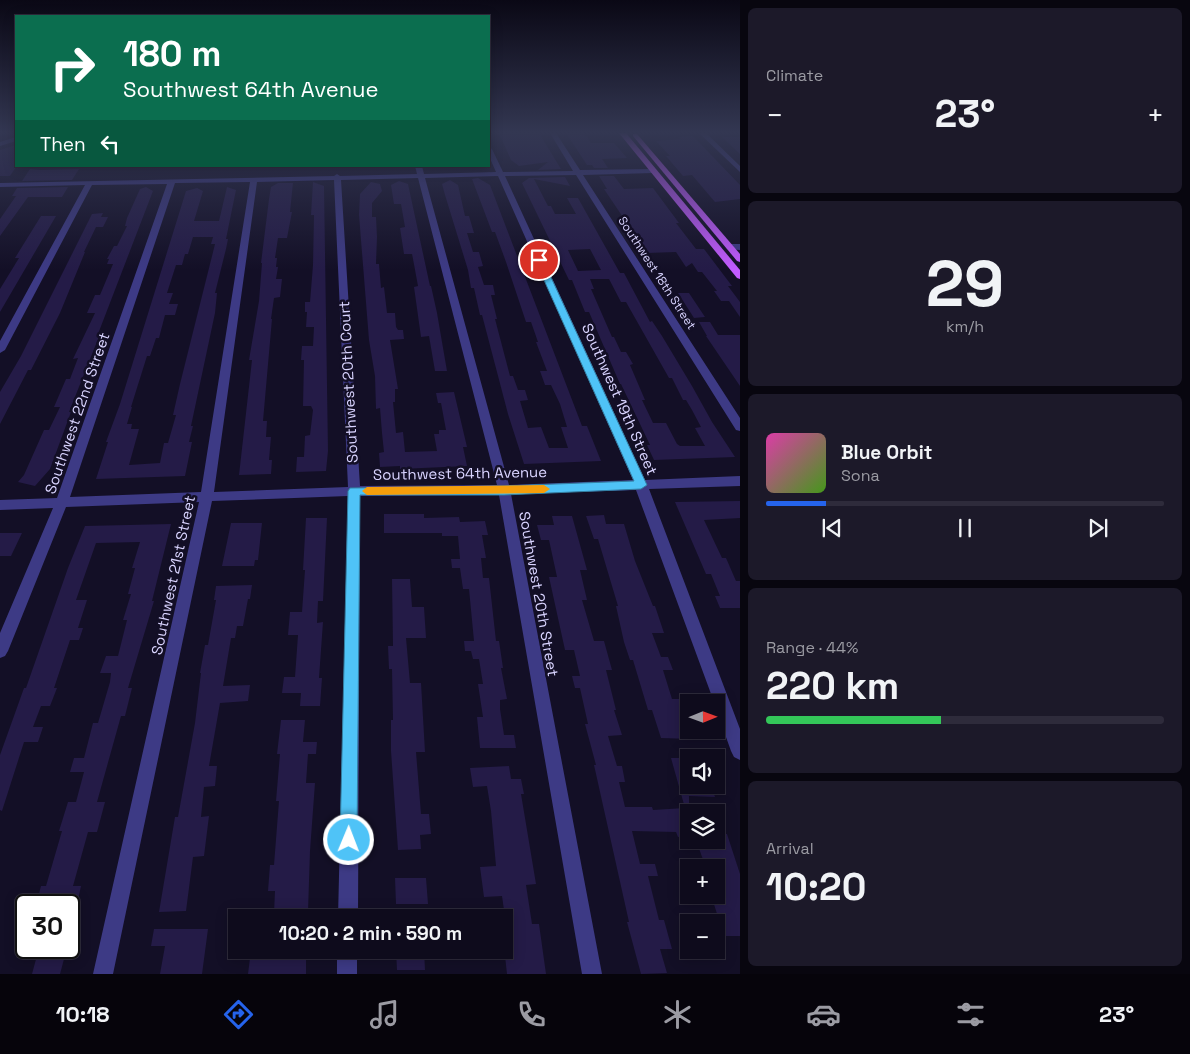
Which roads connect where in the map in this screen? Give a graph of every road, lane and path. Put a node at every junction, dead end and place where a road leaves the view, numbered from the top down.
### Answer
1 (281, 178) edge
2 (342, 178) edge
3 (421, 178) edge
4 (502, 178) edge
5 (582, 178) edge
6 (659, 178) edge
7 (667, 178) edge
8 (672, 178) edge
9 (254, 180) junction
10 (172, 181) junction
11 (90, 182) junction
12 (4, 184) edge
13 (0, 194) edge
14 (695, 205) junction
15 (683, 207) junction
16 (730, 247) junction
17 (740, 247) edge
18 (740, 259) edge
19 (740, 276) edge
20 (0, 350) edge
21 (740, 427) edge
22 (740, 480) edge
23 (641, 485) junction
24 (504, 490) junction
25 (354, 491) junction
26 (207, 496) junction
27 (62, 502) junction
28 (0, 505) edge
29 (0, 651) edge
30 (740, 751) edge
31 (348, 909) edge
32 (347, 959) edge
33 (103, 974) edge
34 (347, 974) edge
35 (592, 974) edge

1 - 9 street
2 - 25 street, Southwest 20th Court
3 - 24 street, Southwest 20th Street
4 - 23 street, Southwest 19th Street
5 - 21 street, Southwest 18th Street
6 - 15 main road
7 - 14 main road
8 - 14 main road
9 - 10 street
9 - 26 street, Southwest 21st Street
10 - 11 street
10 - 27 street, Southwest 22nd Street
11 - 12 street
11 - 20 street
12 - 13 street
14 - 16 main road
15 - 16 main road
15 - 19 main road
16 - 17 street
16 - 18 main road
22 - 23 street, Southwest 64th Avenue
23 - 24 street, Southwest 64th Avenue
23 - 30 street, Southwest 19th Street
24 - 25 street, Southwest 64th Avenue
24 - 35 street, Southwest 20th Street
25 - 26 street, Southwest 64th Avenue
25 - 31 street, Southwest 20th Court
26 - 27 street, Southwest 64th Avenue
26 - 33 street, Southwest 21st Street
27 - 28 street, Southwest 64th Avenue
27 - 29 street, Southwest 22nd Street
32 - 34 street

